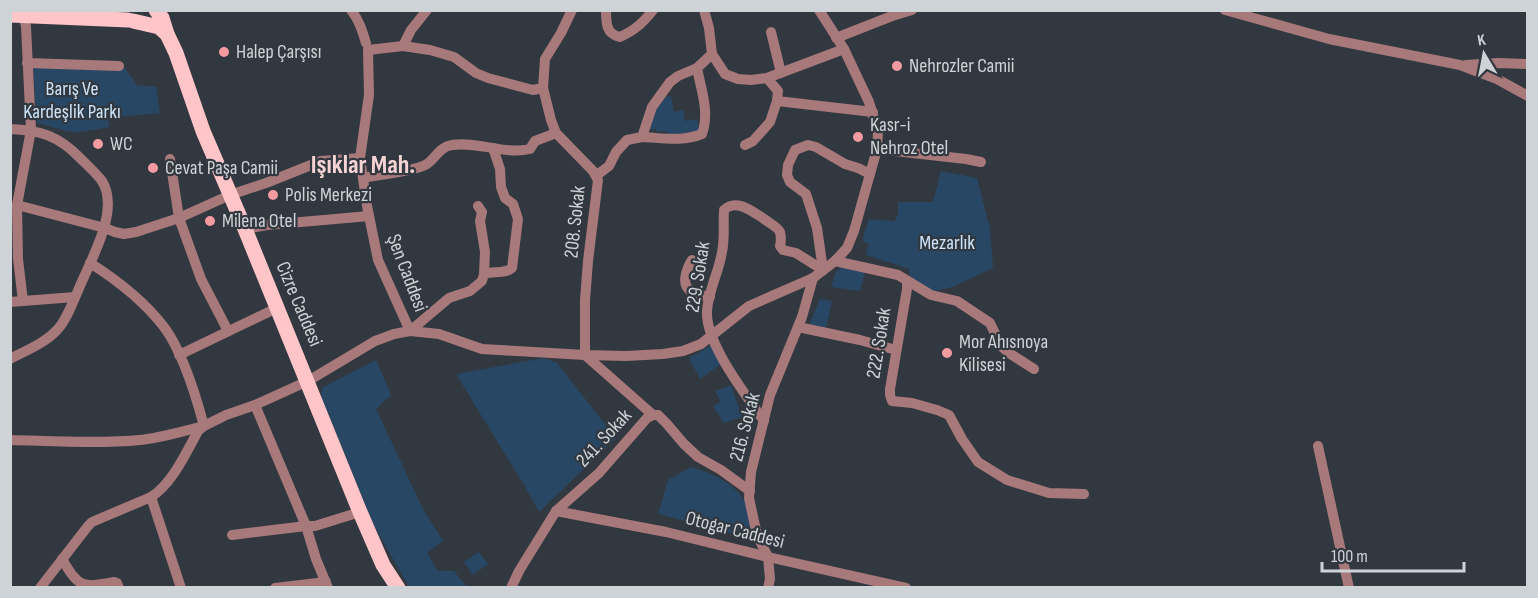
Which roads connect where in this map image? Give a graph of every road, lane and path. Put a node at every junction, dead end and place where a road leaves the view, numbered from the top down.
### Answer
1 (154, 10) edge
2 (351, 10) edge
3 (427, 10) edge
4 (572, 10) edge
5 (606, 10) edge
6 (653, 10) edge
7 (704, 10) edge
8 (819, 10) edge
9 (912, 10) edge
10 (1225, 10) edge
11 (892, 13) edge
12 (17, 16) edge
13 (127, 17) edge
14 (771, 32) dead end
15 (167, 34) junction
16 (836, 38) junction
17 (367, 46) junction
18 (403, 46) junction
19 (844, 49) junction
20 (712, 54) junction
21 (27, 63) junction
22 (1527, 64) edge
23 (1460, 65) junction
24 (119, 66) dead end
25 (698, 68) junction
26 (781, 72) junction
27 (767, 78) junction
28 (543, 88) junction
29 (1527, 96) edge
30 (777, 102) junction
31 (873, 112) junction
32 (10, 129) edge
33 (30, 130) junction
34 (556, 133) junction
35 (642, 136) junction
36 (745, 145) dead end
37 (493, 148) junction
38 (877, 149) junction
39 (360, 158) junction
40 (170, 159) dead end
41 (981, 162) dead end
42 (870, 174) junction
43 (597, 175) junction
44 (363, 178) junction
45 (230, 195) junction
46 (17, 205) junction
47 (478, 206) dead end
48 (369, 216) junction
49 (179, 218) junction
50 (105, 228) junction
51 (245, 229) junction
52 (692, 260) dead end
53 (835, 261) junction
54 (90, 263) junction
55 (823, 270) junction
56 (484, 274) junction
57 (813, 278) junction
58 (907, 281) junction
59 (75, 297) junction
60 (710, 297) junction
61 (23, 300) junction
62 (10, 302) edge
63 (277, 308) junction
64 (798, 327) junction
65 (228, 331) junction
66 (410, 331) junction
67 (712, 334) junction
68 (896, 350) junction
69 (179, 355) junction
70 (585, 356) junction
71 (10, 359) edge
72 (1034, 369) dead end
73 (308, 381) junction
74 (255, 405) junction
75 (653, 415) junction
76 (764, 421) junction
77 (204, 426) junction
78 (10, 440) edge
79 (1318, 447) dead end
80 (750, 491) junction
81 (1084, 494) dead end
82 (151, 497) junction
83 (555, 511) junction
84 (360, 512) junction
85 (306, 526) junction
86 (232, 535) dead end
87 (768, 557) junction
88 (62, 559) junction
89 (327, 585) edge
90 (42, 587) edge
91 (119, 588) edge
92 (181, 588) edge
93 (274, 588) edge
94 (398, 588) edge
95 (511, 588) edge
96 (768, 588) edge
97 (906, 588) edge
98 (1349, 588) edge

1 - 13 main road
1 - 15 main road, Cizre Caddesi
2 - 17 street, Şen Caddesi
3 - 18 street
4 - 28 street, 208. Sokak
5 - 6 street
7 - 20 street
8 - 16 street
9 - 11 street
10 - 23 street
11 - 16 street
12 - 13 main road
12 - 21 street
13 - 15 main road
14 - 26 street
15 - 45 main road, Cizre Caddesi
16 - 19 street
17 - 18 street
17 - 39 street, Şen Caddesi
18 - 28 street
19 - 26 street
19 - 31 street
20 - 25 street
20 - 27 street
21 - 24 street
21 - 33 street
22 - 23 street
23 - 29 street
25 - 35 street
25 - 35 street
26 - 27 street
27 - 30 street
28 - 34 street, 208. Sokak
30 - 31 street
30 - 36 street
31 - 38 street
32 - 33 street
33 - 46 street
33 - 50 street
34 - 37 street
34 - 43 street, 208. Sokak
35 - 43 street
37 - 44 street
37 - 56 street
38 - 41 street
38 - 42 street
39 - 44 street, Şen Caddesi
39 - 45 street
40 - 49 street
42 - 53 street
42 - 55 street
43 - 70 street, 208. Sokak
44 - 48 street, Şen Caddesi
45 - 49 street
45 - 51 main road, Cizre Caddesi
46 - 50 street
46 - 61 street
47 - 56 street
48 - 51 street
48 - 66 street, Şen Caddesi
49 - 50 street
49 - 65 street
50 - 54 street
51 - 63 main road, Cizre Caddesi
52 - 60 street
53 - 55 street
53 - 58 street
54 - 59 street
54 - 69 street
55 - 57 street
55 - 60 street, 229. Sokak
56 - 66 street
57 - 64 street, 216. Sokak
57 - 67 street
58 - 68 street, 222. Sokak
58 - 72 street
59 - 61 street
59 - 71 street
60 - 67 street, 229. Sokak
61 - 62 street
63 - 65 street
63 - 73 main road, Cizre Caddesi
64 - 68 street
64 - 76 street, 216. Sokak
65 - 69 street
66 - 70 street
66 - 73 street
67 - 70 street
67 - 76 street, 229. Sokak
68 - 81 street, 222. Sokak
69 - 77 street
70 - 75 street
73 - 74 street
73 - 84 main road, Cizre Caddesi
74 - 77 street
74 - 85 street
75 - 80 street, 241. Sokak
75 - 83 street, 241. Sokak
76 - 80 street, 216. Sokak
77 - 78 street
77 - 82 street
79 - 98 street
80 - 87 street, 216. Sokak
82 - 88 street
82 - 92 street
83 - 87 street, Otogar Caddesi
83 - 95 street, 241. Sokak
84 - 85 street
84 - 94 main road, Cizre Caddesi
85 - 86 street
85 - 89 street
87 - 96 street, 216. Sokak
87 - 97 street, Otogar Caddesi
88 - 90 street
88 - 91 street
89 - 93 street

